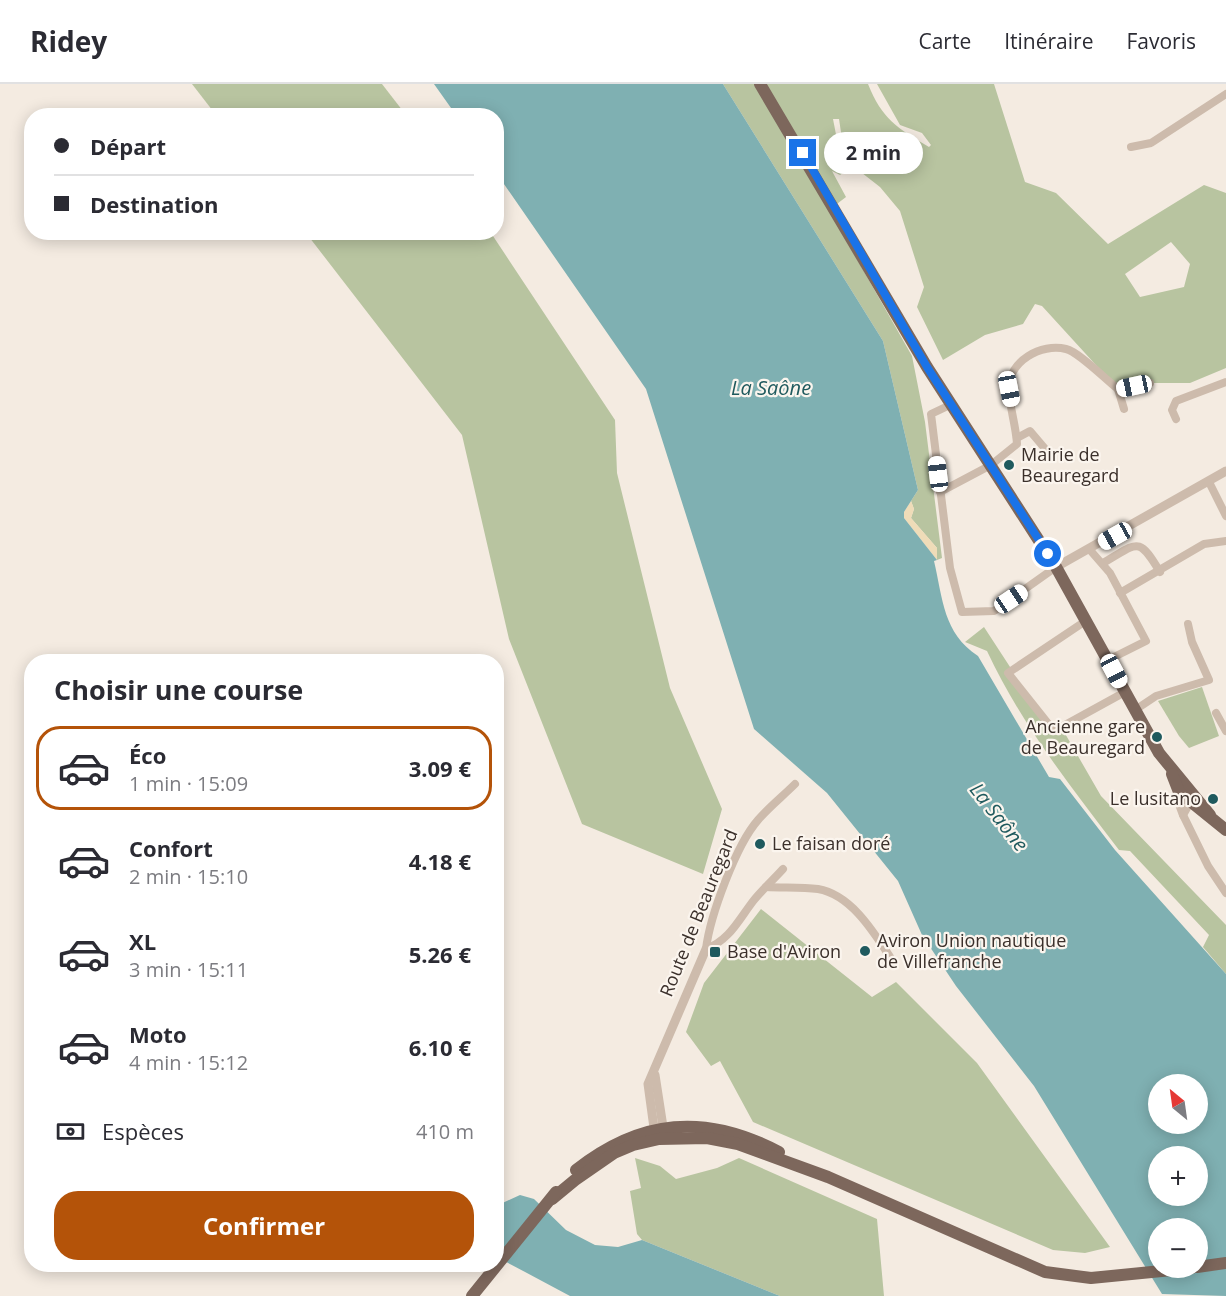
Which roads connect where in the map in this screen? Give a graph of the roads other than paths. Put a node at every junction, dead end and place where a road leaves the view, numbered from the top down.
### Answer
1 (760, 84) edge
2 (1226, 94) edge
3 (1131, 147) dead end
4 (1226, 382) edge
5 (1150, 383) dead end
6 (1118, 389) junction
7 (950, 405) junction
8 (1124, 409) dead end
9 (1176, 419) dead end
10 (1017, 438) junction
11 (1047, 451) dead end
12 (991, 465) junction
13 (1226, 471) edge
14 (1209, 482) junction
15 (940, 492) junction
16 (1226, 516) edge
17 (1226, 541) edge
18 (1090, 550) junction
19 (1103, 563) junction
20 (1056, 567) junction
21 (1160, 572) junction
22 (1120, 593) junction
23 (1087, 620) junction
24 (1188, 624) dead end
25 (1108, 660) junction
26 (1125, 692) junction
27 (1135, 710) junction
28 (1216, 713) dead end
29 (1226, 731) edge
30 (795, 784) dead end
31 (1189, 796) junction
32 (1226, 830) edge
33 (783, 869) dead end
34 (766, 887) junction
35 (1226, 893) edge
36 (706, 949) junction
37 (894, 963) dead end
38 (659, 1131) junction
39 (504, 1257) edge
40 (1226, 1263) edge
41 (1208, 1265) edge
42 (491, 1272) edge
43 (1148, 1273) edge
44 (472, 1296) edge

1 - 7 main road
2 - 3 street
4 - 9 street
5 - 6 street
6 - 8 street
6 - 10 street
7 - 12 main road
7 - 15 street
10 - 11 street
10 - 12 street
12 - 15 street
12 - 20 main road
13 - 14 street
14 - 16 street
14 - 18 street
15 - 20 street
17 - 21 street
18 - 19 street
18 - 20 street
19 - 21 street
19 - 22 street
20 - 23 main road
21 - 22 street
22 - 25 street
23 - 25 main road
23 - 26 street
24 - 27 street
25 - 26 main road
26 - 27 main road
27 - 31 main road
28 - 29 street
30 - 36 street, Route de Beauregard
31 - 32 main road
31 - 35 street
33 - 34 street
34 - 36 street
34 - 37 street
36 - 38 street, Route de Beauregard
38 - 39 main road
38 - 43 main road
40 - 41 main road
42 - 44 main road

